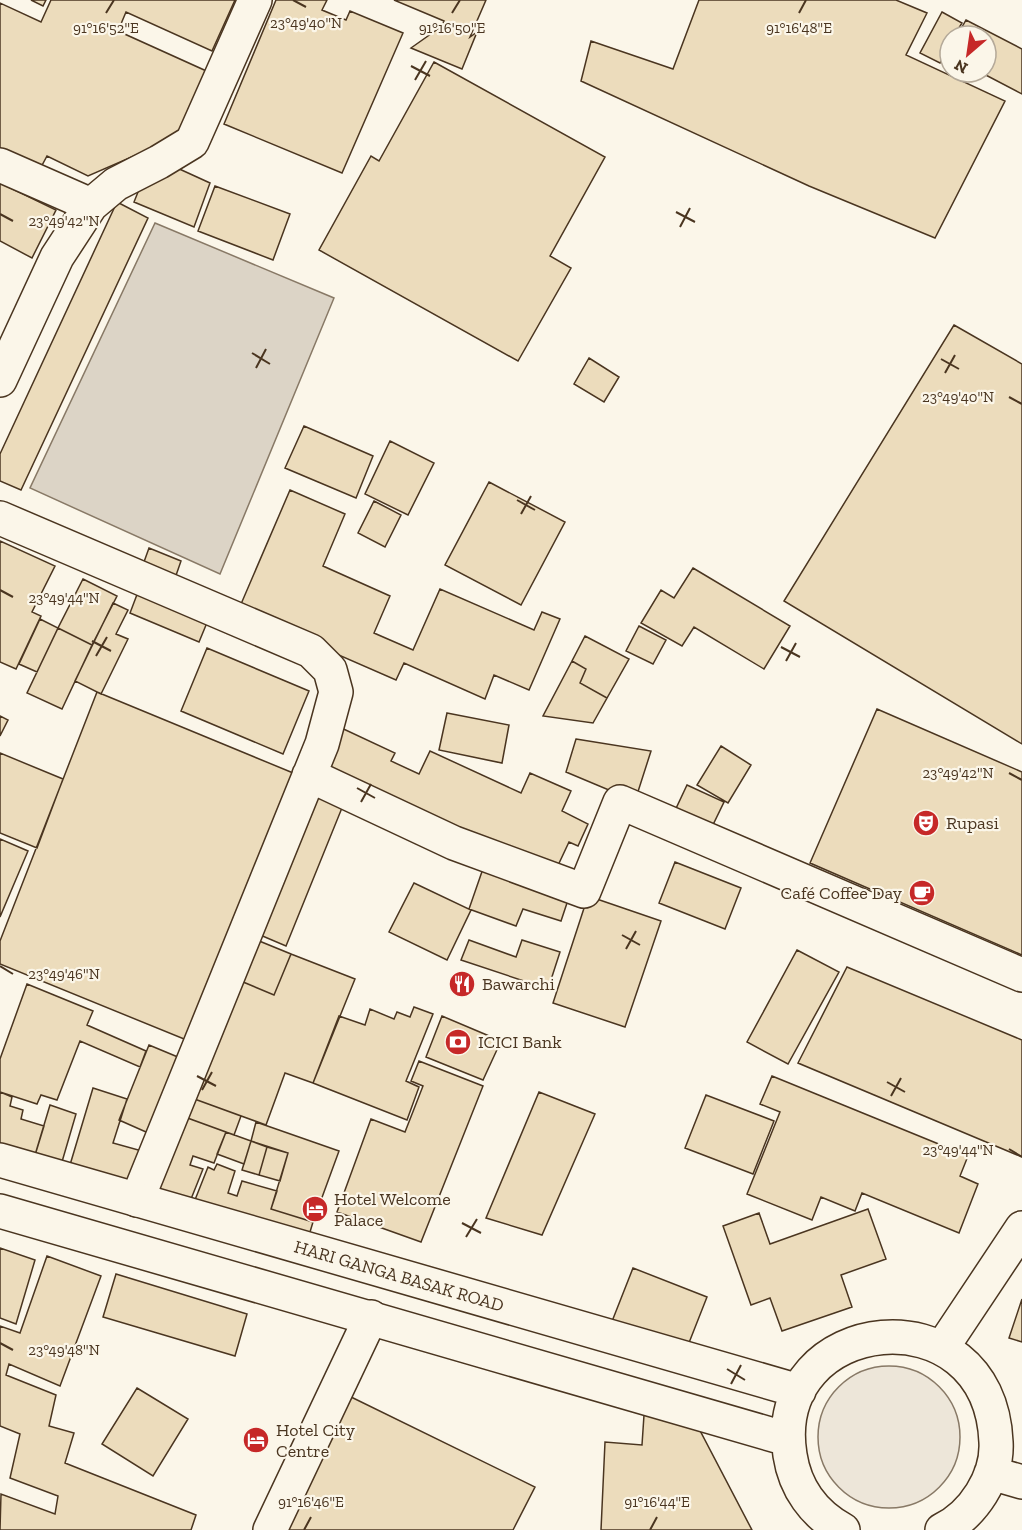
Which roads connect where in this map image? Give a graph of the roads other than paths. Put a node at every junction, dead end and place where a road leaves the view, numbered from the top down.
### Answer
1 (255, 0) edge
2 (0, 165) edge
3 (91, 205) junction
4 (0, 380) edge
5 (0, 518) edge
6 (309, 775) junction
7 (1022, 975) edge
8 (0, 1160) edge
9 (137, 1200) junction
10 (0, 1211) edge
11 (1022, 1228) edge
12 (370, 1317) junction
13 (942, 1348) junction
14 (799, 1391) junction
15 (787, 1439) junction
16 (1007, 1477) edge
17 (831, 1527) edge
18 (270, 1530) edge
19 (942, 1530) edge

1 - 3 street
2 - 3 street
3 - 4 street
5 - 6 street
6 - 7 street
6 - 9 street
8 - 9 street, HARI GANGA BASAK ROAD
9 - 14 street, HARI GANGA BASAK ROAD
10 - 12 street
11 - 13 street
12 - 15 street
12 - 18 street
13 - 14 street
13 - 16 street
14 - 15 street
15 - 17 street
16 - 19 street

